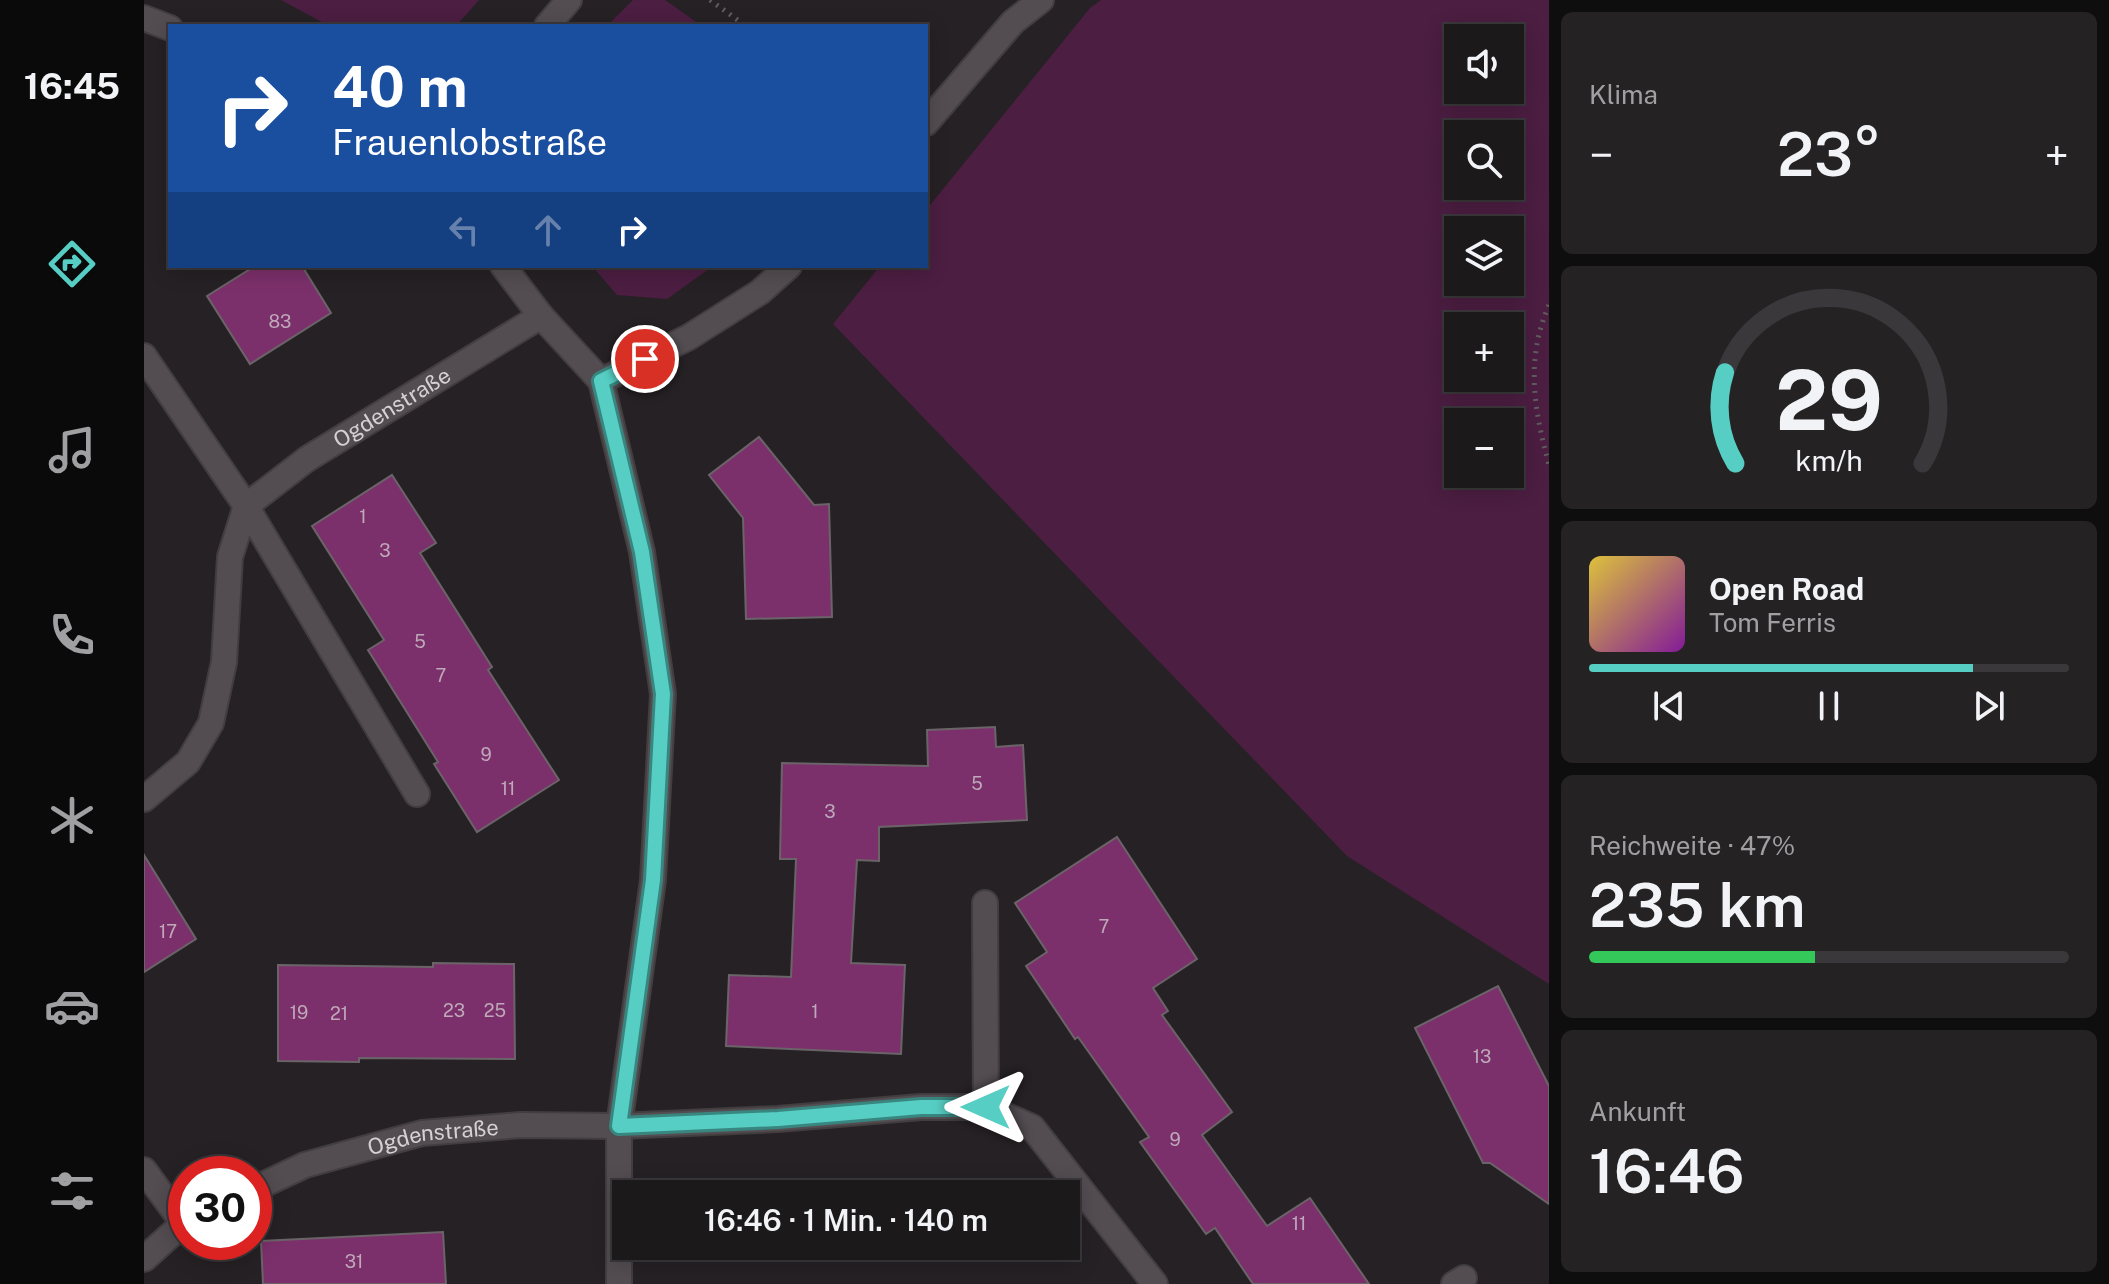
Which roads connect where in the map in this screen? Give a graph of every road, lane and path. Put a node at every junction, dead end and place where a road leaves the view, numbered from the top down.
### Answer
1 (569, 0) edge
2 (710, 0) edge
3 (1041, 0) edge
4 (144, 18) edge
5 (549, 24) edge
6 (743, 24) edge
7 (168, 27) edge
8 (928, 121) edge
9 (505, 268) edge
10 (787, 268) edge
11 (1549, 305) edge
12 (541, 316) junction
13 (144, 356) edge
14 (601, 381) junction
15 (1549, 465) edge
16 (246, 506) junction
17 (417, 794) dead end
18 (144, 799) edge
19 (985, 903) dead end
20 (986, 1107) junction
21 (619, 1126) junction
22 (144, 1170) edge
23 (272, 1181) edge
24 (168, 1201) edge
25 (168, 1237) edge
26 (144, 1259) edge
27 (619, 1284) edge
28 (1155, 1284) edge

1 - 5 street
2 - 6 path
3 - 8 street
4 - 7 street
9 - 12 street
10 - 14 street
11 - 15 path
12 - 14 street
12 - 16 street, Ogdenstraße
13 - 16 street
14 - 21 street
16 - 17 street
16 - 18 street
19 - 20 street
20 - 21 street, Ogdenstraße
20 - 28 street
21 - 23 street, Ogdenstraße
21 - 27 street
22 - 24 street
25 - 26 street

